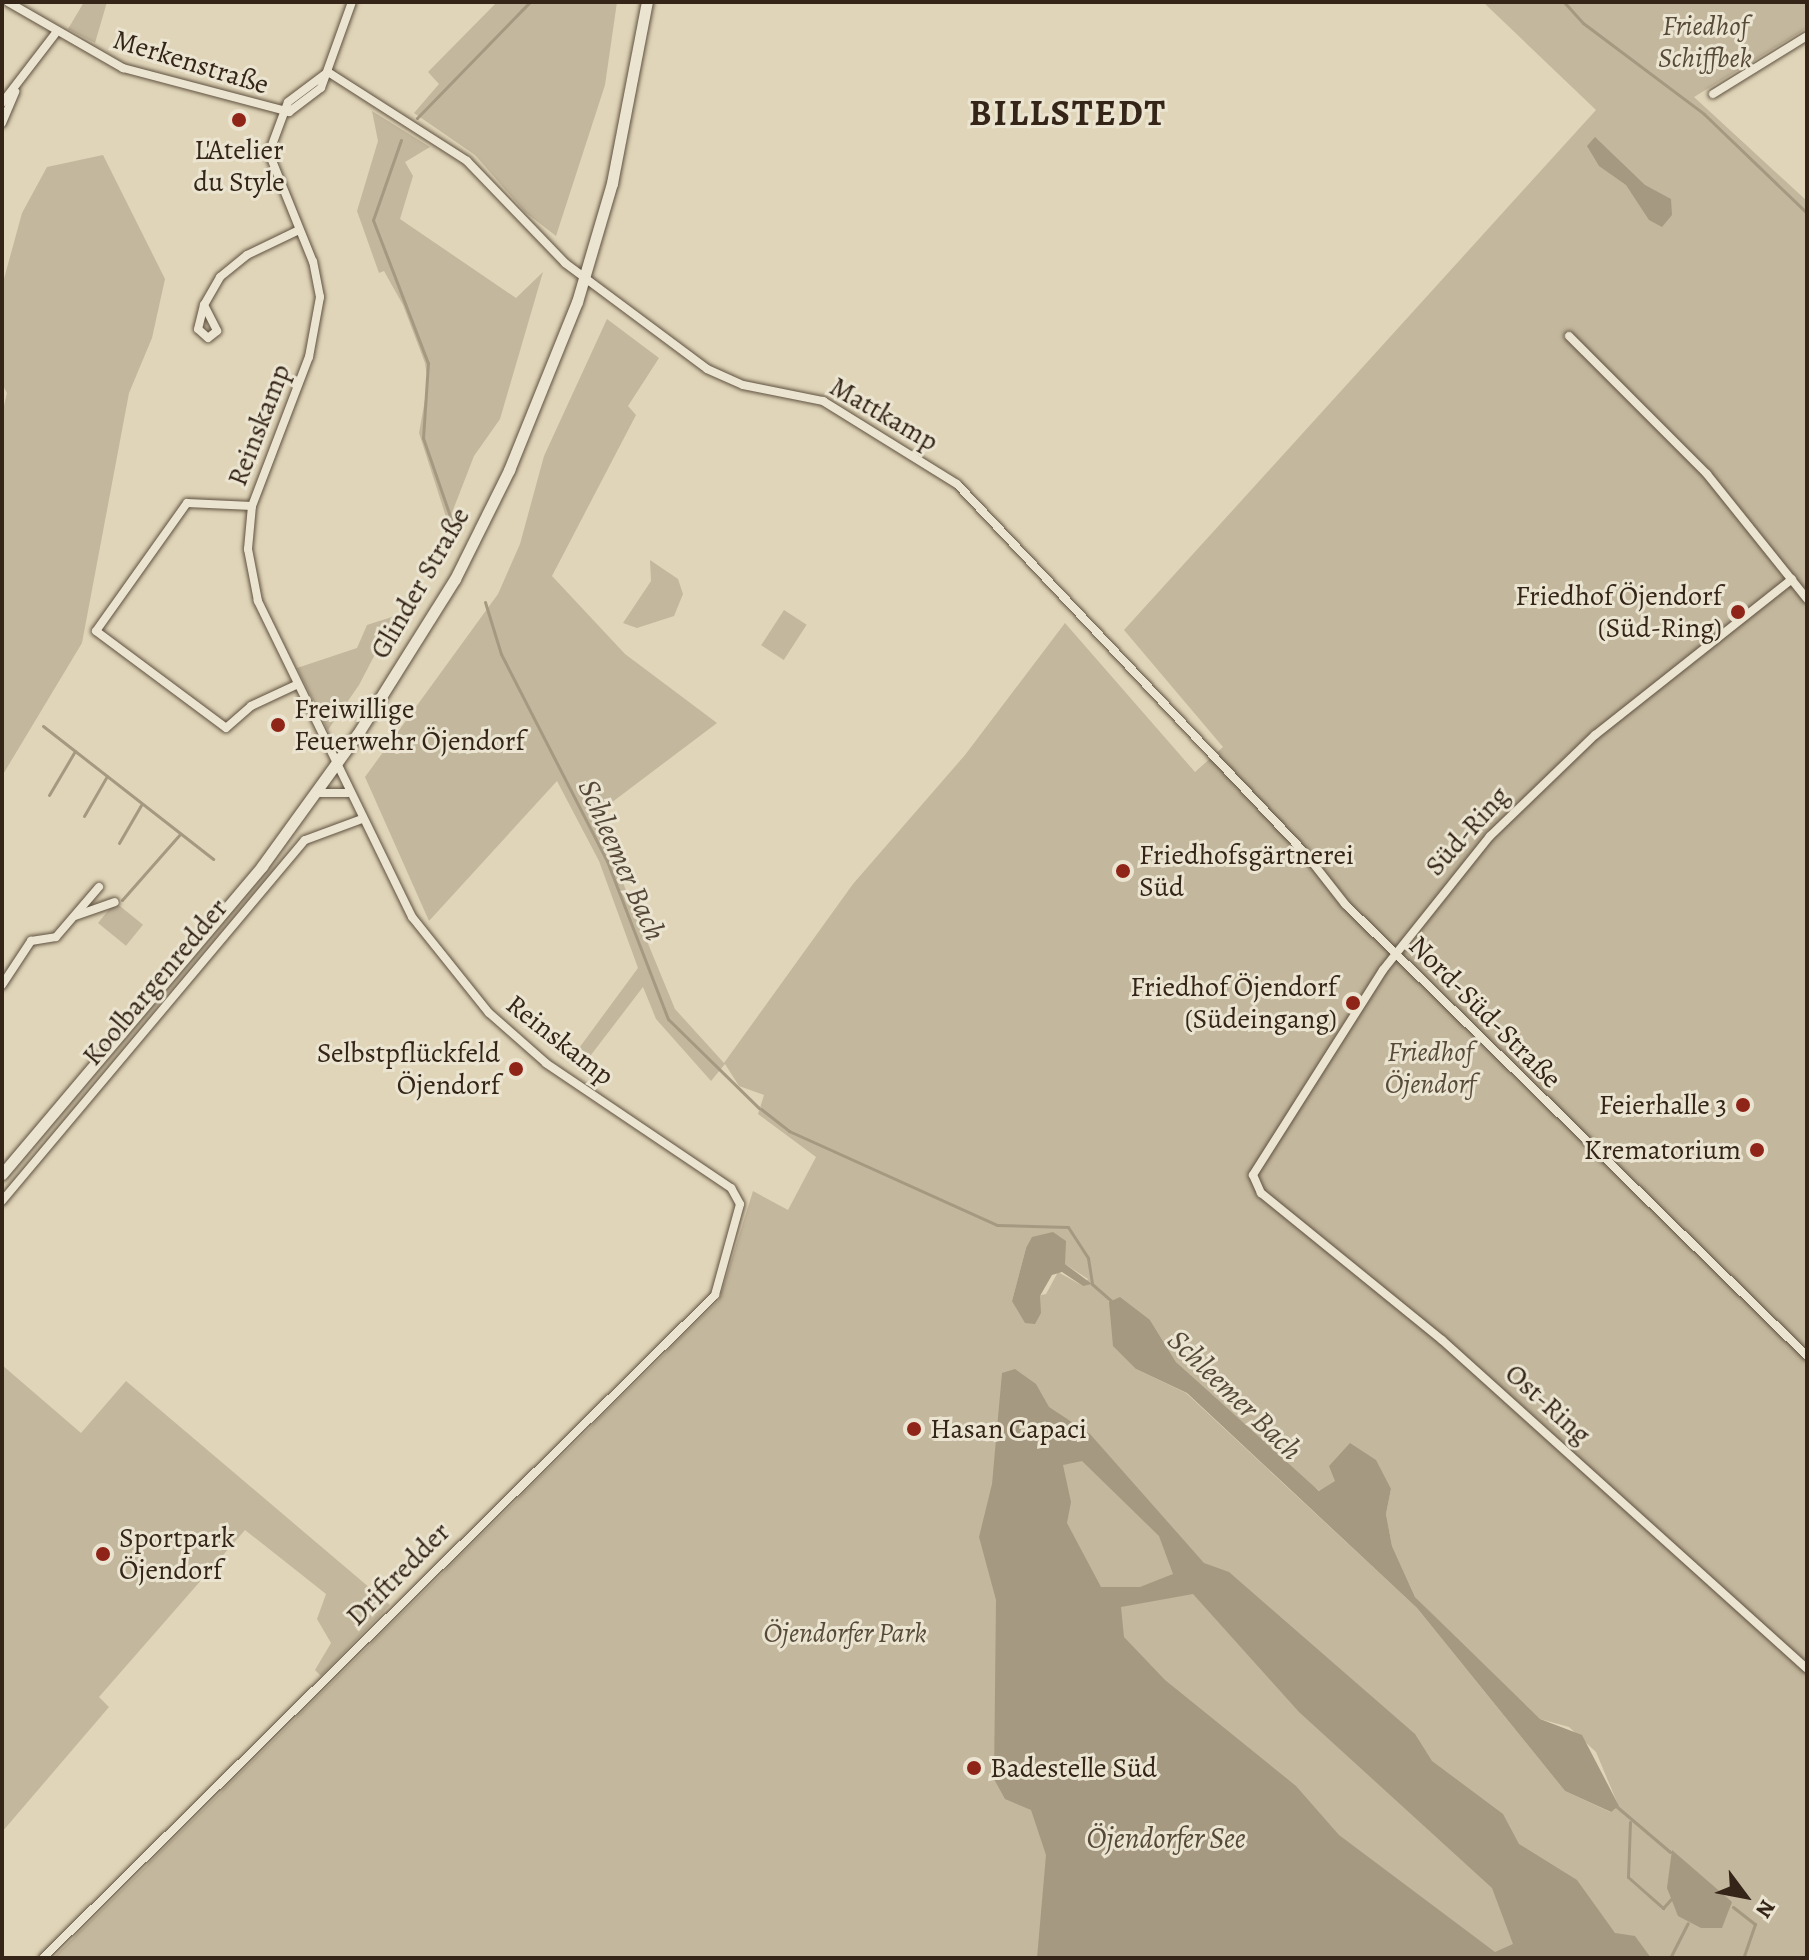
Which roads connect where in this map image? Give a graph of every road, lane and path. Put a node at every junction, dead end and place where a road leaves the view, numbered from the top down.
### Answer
1 (8, 2) edge
2 (352, 2) edge
3 (647, 2) edge
4 (55, 34) junction
5 (1807, 36) edge
6 (328, 72) junction
7 (15, 91) junction
8 (1713, 94) dead end
9 (2, 103) edge
10 (280, 112) junction
11 (2, 123) edge
12 (299, 230) junction
13 (585, 279) junction
14 (204, 305) dead end
15 (1569, 336) dead end
16 (252, 506) junction
17 (1792, 579) junction
18 (1807, 599) edge
19 (296, 685) junction
20 (1211, 758) joint
21 (335, 764) junction
22 (315, 793) junction
23 (348, 793) junction
24 (362, 819) junction
25 (99, 887) dead end
26 (115, 902) dead end
27 (74, 916) junction
28 (1395, 954) junction
29 (2, 985) edge
30 (2, 1174) edge
31 (1254, 1181) joint
32 (739, 1199) joint
33 (2, 1201) edge
34 (1807, 1356) edge
35 (1807, 1669) edge
36 (43, 1958) edge

1 - 4 street, Merkenstraße
2 - 6 street
3 - 13 main road, Glinder Straße
4 - 7 street
4 - 10 street, Merkenstraße
5 - 8 street
6 - 10 street
6 - 13 street, Mattkamp
7 - 9 street
7 - 11 street
10 - 12 street, Reinskamp
12 - 14 street
12 - 16 street, Reinskamp
13 - 20 street, Mattkamp
13 - 21 main road, Glinder Straße
15 - 17 street
16 - 19 street, Reinskamp
16 - 19 street
17 - 18 street
17 - 28 street, Süd-Ring
19 - 21 street, Reinskamp
20 - 28 street, Nord-Süd-Straße
21 - 22 main road, Glinder Straße
21 - 23 street, Reinskamp
22 - 23 street
22 - 30 main road, Glinder Straße
23 - 24 street, Reinskamp
24 - 32 street, Reinskamp
24 - 33 street, Koolbargenredder
25 - 27 street
26 - 27 street
27 - 29 street
28 - 31 street, Süd-Ring
28 - 34 street, Nord-Süd-Straße
31 - 35 street, Ost-Ring
32 - 36 street, Driftredder

